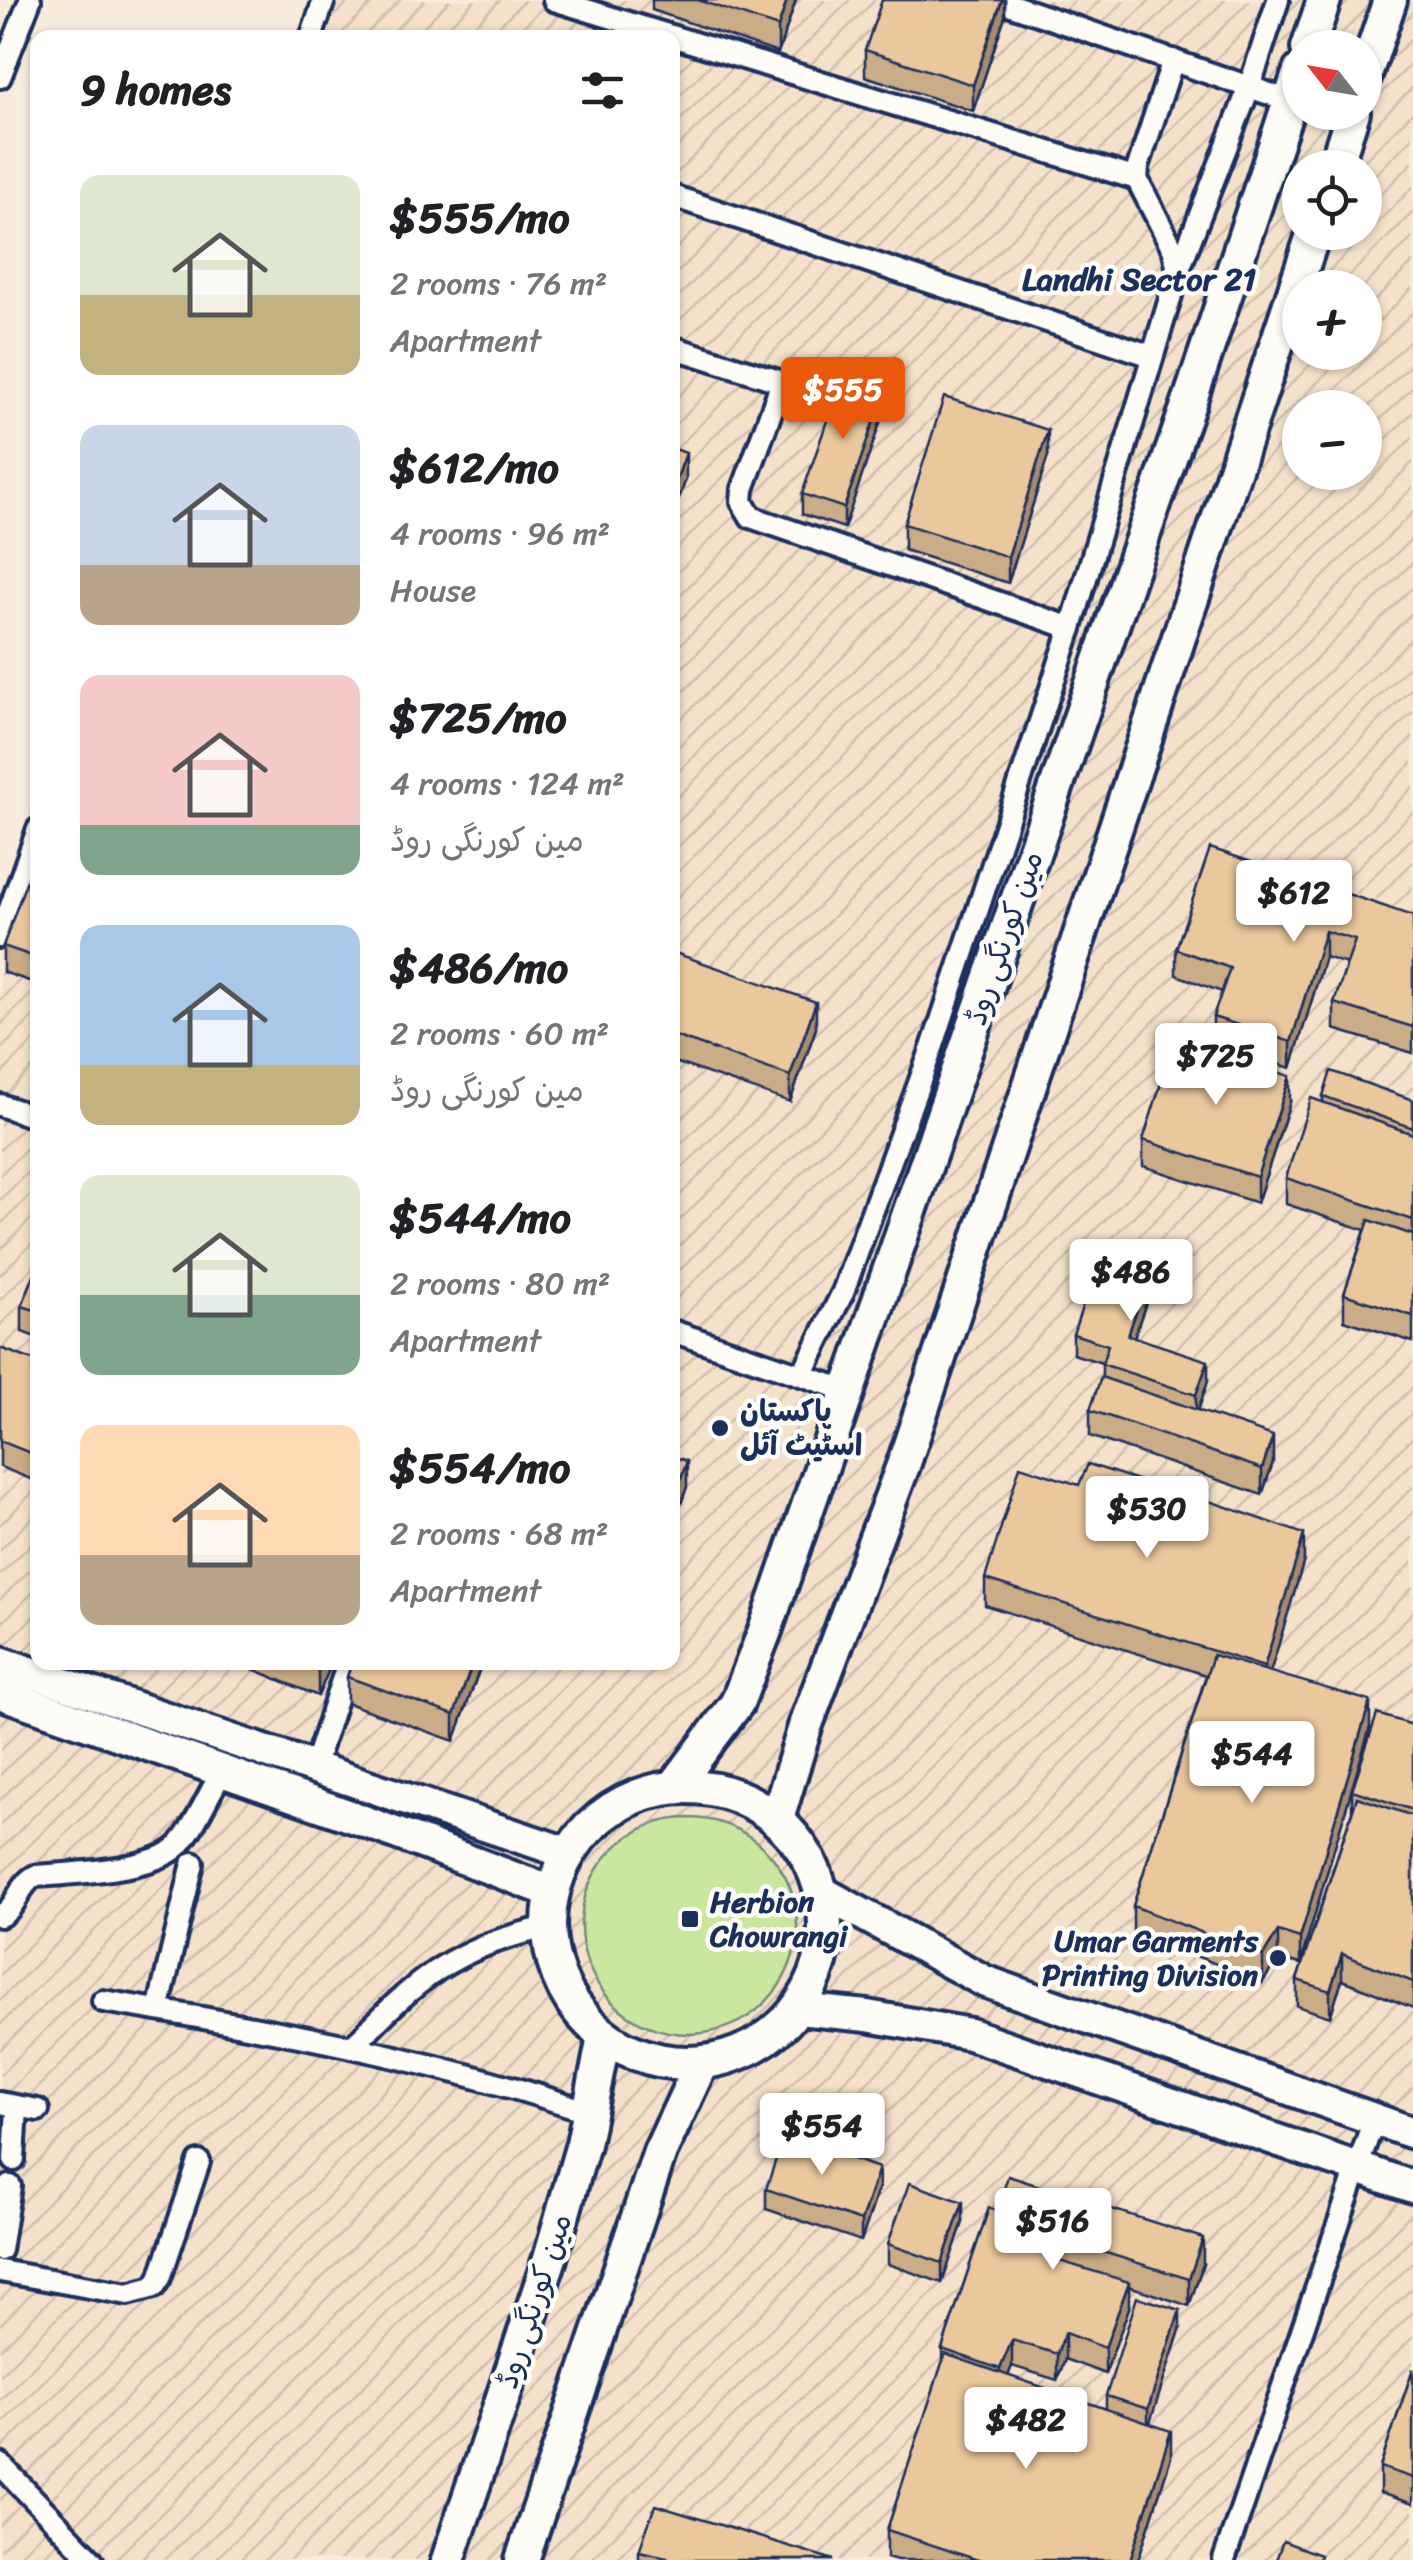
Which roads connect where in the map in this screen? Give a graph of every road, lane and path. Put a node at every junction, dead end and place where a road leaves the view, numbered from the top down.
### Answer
1 (30, 0) edge
2 (324, 0) edge
3 (554, 0) edge
4 (997, 0) edge
5 (1278, 0) edge
6 (1324, 0) edge
7 (1390, 0) edge
8 (313, 30) edge
9 (652, 30) edge
10 (1314, 30) edge
11 (1380, 30) edge
12 (680, 39) edge
13 (1173, 60) junction
14 (0, 77) edge
15 (1282, 87) edge
16 (1249, 88) junction
17 (1282, 125) edge
18 (1138, 179) junction
19 (680, 199) edge
20 (1308, 250) edge
21 (1178, 272) junction
22 (680, 350) edge
23 (1152, 356) junction
24 (1070, 628) junction
25 (29, 882) edge
26 (0, 937) edge
27 (0, 1105) edge
28 (30, 1115) edge
29 (680, 1335) edge
30 (802, 1375) junction
31 (848, 1391) junction
32 (0, 1662) edge
33 (345, 1670) edge
34 (0, 1693) edge
35 (314, 1767) junction
36 (222, 1772) junction
37 (674, 1788) junction
38 (777, 1819) junction
39 (567, 1852) junction
40 (193, 1863) dead end
41 (552, 1892) junction
42 (822, 1892) junction
43 (0, 1916) edge
44 (548, 1928) junction
45 (103, 2001) dead end
46 (798, 2009) junction
47 (158, 2010) junction
48 (604, 2037) junction
49 (352, 2047) junction
50 (701, 2064) junction
51 (19, 2106) edge
52 (589, 2112) junction
53 (1374, 2120) junction
54 (1413, 2133) edge
55 (14, 2160) dead end
56 (199, 2162) dead end
57 (1360, 2169) junction
58 (10, 2186) dead end
59 (1413, 2187) edge
60 (0, 2250) edge
61 (0, 2271) edge
62 (0, 2464) edge
63 (92, 2560) edge
64 (448, 2560) edge
65 (522, 2560) edge
66 (1224, 2560) edge

1 - 14 street
2 - 8 street
3 - 9 street
4 - 13 street
5 - 16 street
6 - 10 main road
7 - 11 main road
12 - 18 street
13 - 16 street
13 - 18 street
15 - 16 street
16 - 21 street
17 - 31 main road, مین کورنگی روڈ
18 - 21 street
19 - 23 street
20 - 38 main road
21 - 23 street
22 - 24 street
23 - 24 street
24 - 30 street
25 - 26 street
27 - 28 street
29 - 30 street
30 - 31 street
31 - 37 main road, مین کورنگی روڈ
32 - 35 main road
33 - 35 street
34 - 36 main road
35 - 39 main road
36 - 41 main road
36 - 43 street
37 - 38 main road
37 - 39 main road
38 - 42 main road
39 - 41 main road
40 - 47 street
41 - 44 main road
42 - 46 main road
42 - 53 main road
44 - 48 main road
44 - 49 street
45 - 47 street
46 - 50 main road
46 - 57 main road
47 - 49 street
48 - 50 main road
48 - 52 main road, مین کورنگی روڈ
49 - 52 street
50 - 65 main road
51 - 55 street
52 - 64 main road, مین کورنگی روڈ
53 - 54 main road
53 - 57 street
56 - 61 street
57 - 59 main road
57 - 66 street
58 - 60 street
62 - 63 street

